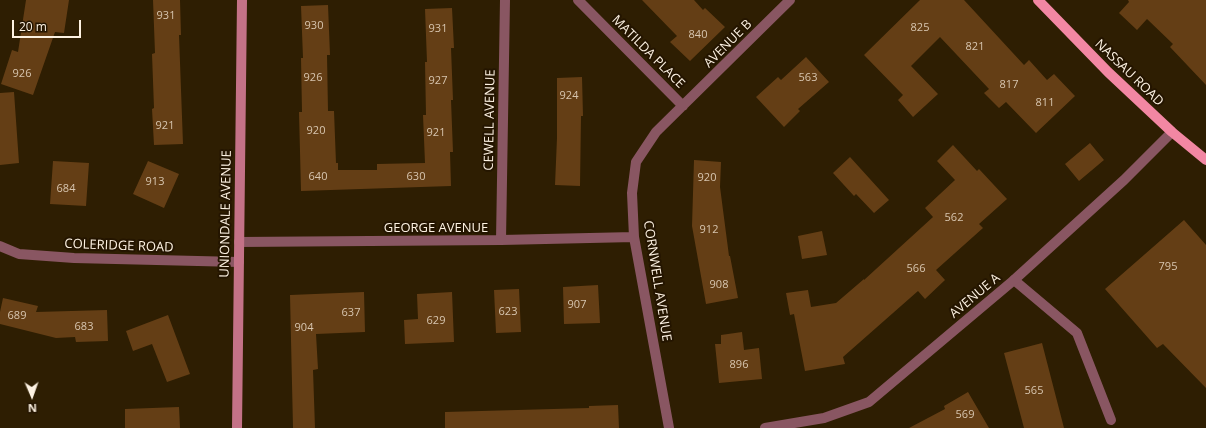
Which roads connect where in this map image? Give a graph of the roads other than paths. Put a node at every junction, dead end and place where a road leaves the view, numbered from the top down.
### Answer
1 (242, 0) edge
2 (505, 0) edge
3 (578, 0) edge
4 (790, 0) edge
5 (1038, 0) edge
6 (683, 106) junction
7 (1172, 132) junction
8 (1206, 160) edge
9 (634, 237) junction
10 (501, 240) junction
11 (239, 242) junction
12 (0, 246) edge
13 (238, 262) junction
14 (1014, 280) junction
15 (1111, 420) dead end
16 (237, 428) edge
17 (669, 428) edge
18 (765, 428) edge

1 - 11 main road, UNIONDALE AVENUE
2 - 10 street, CEWELL AVENUE
3 - 6 street, MATILDA PLACE
4 - 6 street, AVENUE B
5 - 7 main road, NASSAU ROAD
6 - 9 street, CORNWELL AVENUE
7 - 8 main road, NASSAU ROAD
7 - 14 street, AVENUE A
9 - 10 street, GEORGE AVENUE
9 - 17 street, CORNWELL AVENUE
10 - 11 street, GEORGE AVENUE
11 - 13 main road, UNIONDALE AVENUE
12 - 13 street, COLERIDGE ROAD
13 - 16 main road, UNIONDALE AVENUE
14 - 15 street
14 - 18 street, AVENUE A

